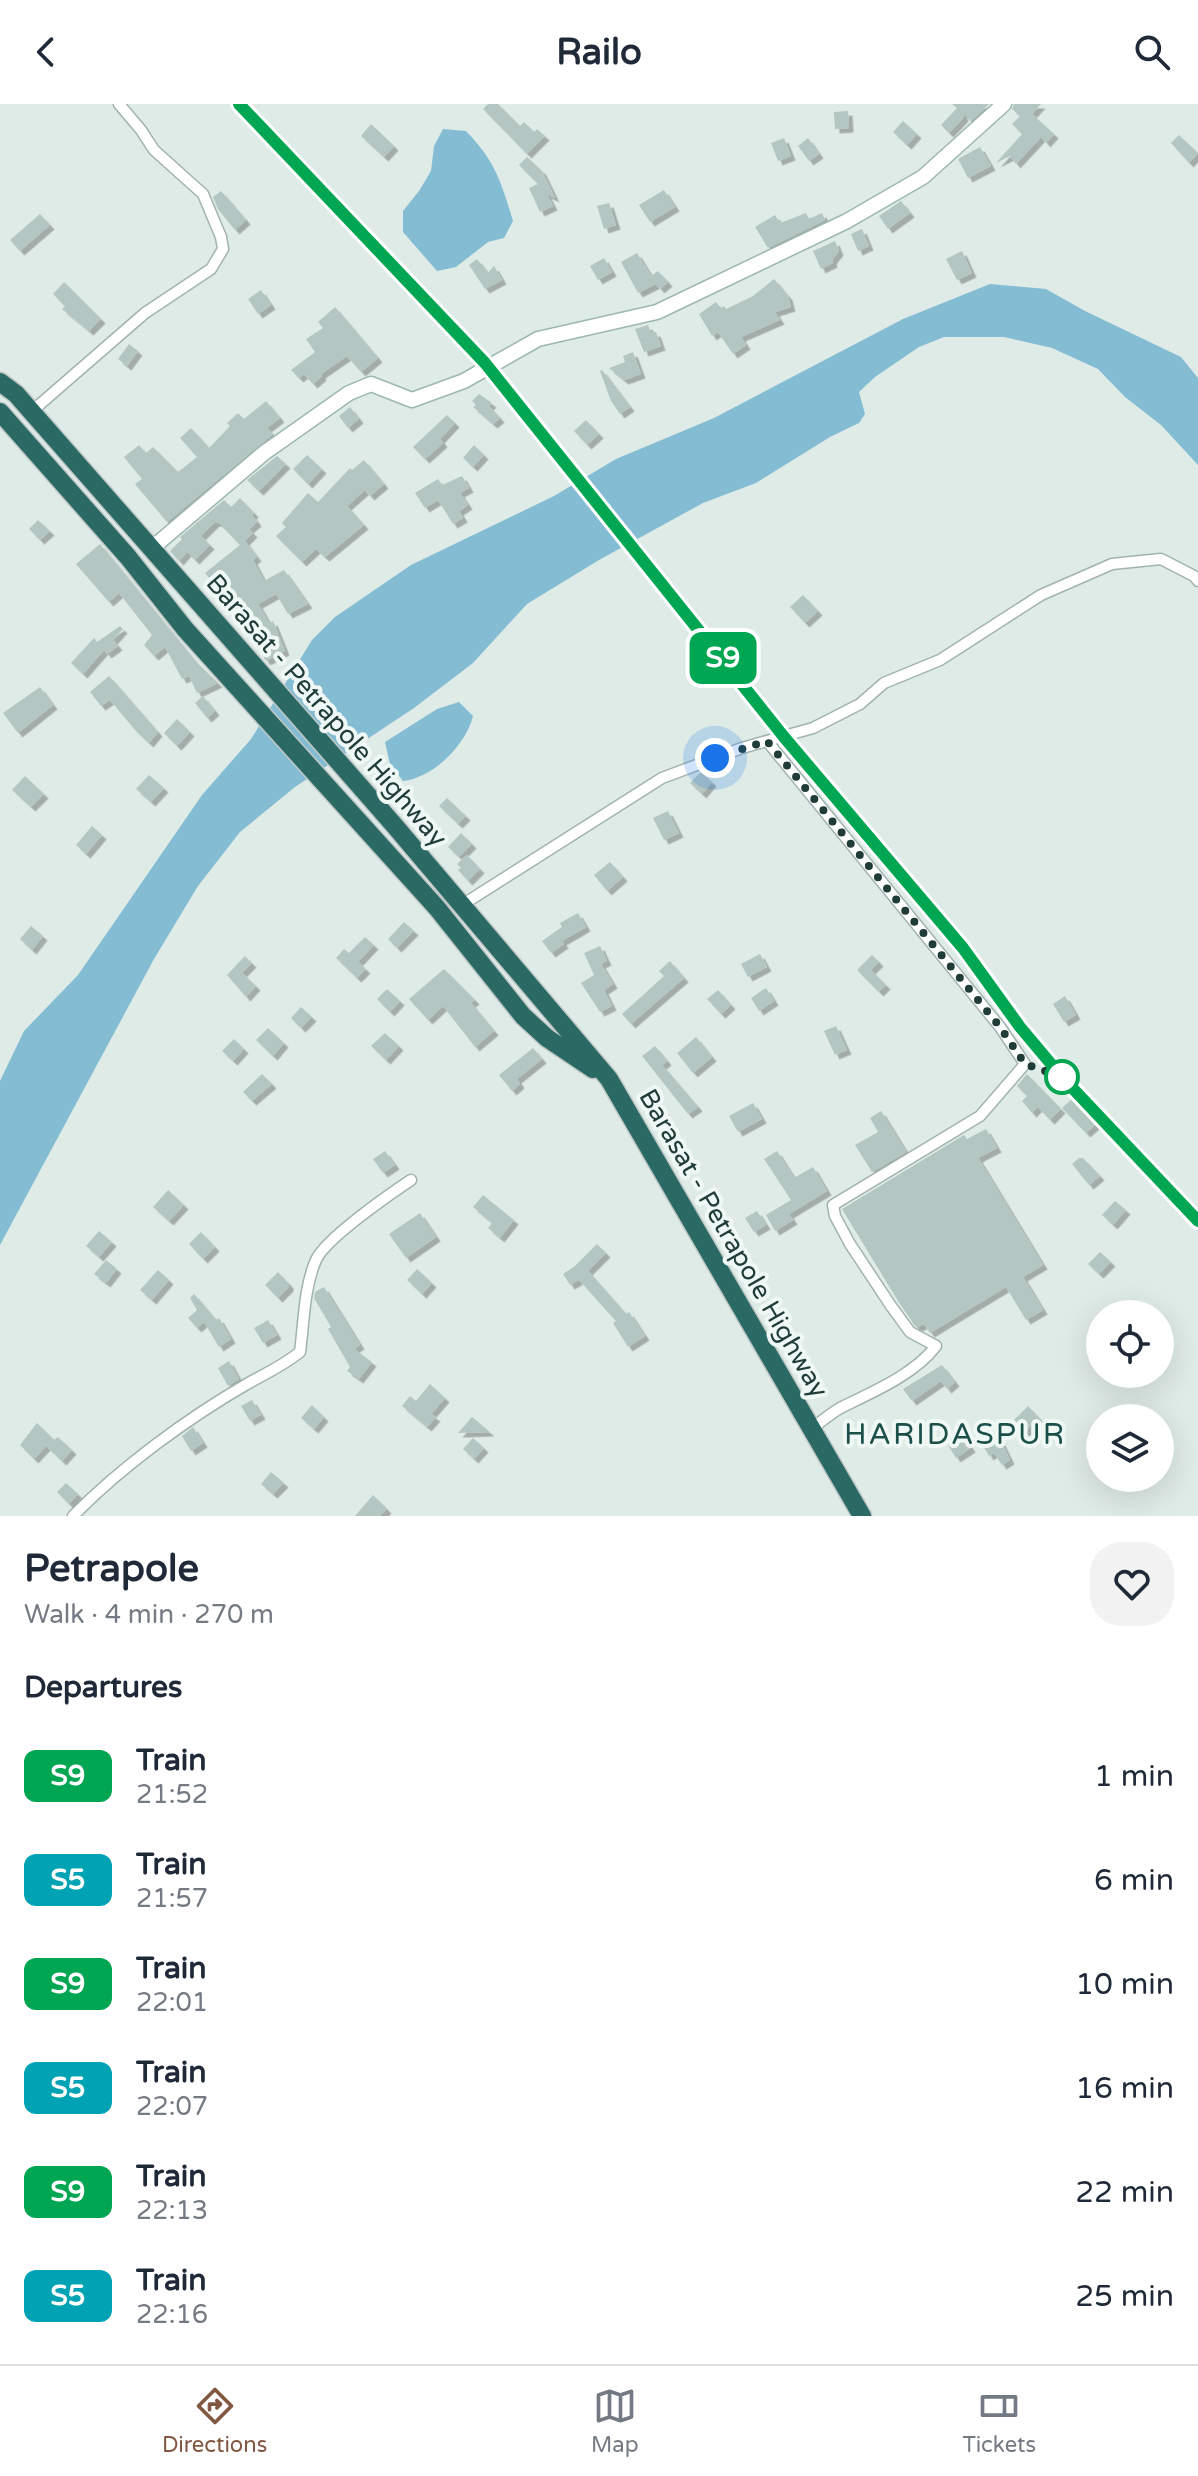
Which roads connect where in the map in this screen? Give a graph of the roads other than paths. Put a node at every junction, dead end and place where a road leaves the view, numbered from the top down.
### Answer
1 (119, 104) edge
2 (1004, 104) edge
3 (0, 382) edge
4 (0, 412) edge
5 (31, 412) junction
6 (151, 549) junction
7 (1198, 581) edge
8 (767, 741) junction
9 (462, 905) junction
10 (609, 1079) junction
11 (411, 1180) dead end
12 (811, 1429) junction
13 (73, 1516) edge
14 (862, 1516) edge

1 - 5 street
2 - 6 main road
3 - 5 highway, Barasat - Petrapole Highway
4 - 10 highway, Barasat - Petrapole Highway
5 - 6 highway, Barasat - Petrapole Highway
6 - 9 highway, Barasat - Petrapole Highway
7 - 8 street
8 - 9 street
8 - 12 street
9 - 10 highway, Barasat - Petrapole Highway
10 - 12 highway, Barasat - Petrapole Highway
11 - 13 street
12 - 14 highway, Barasat - Petrapole Highway

